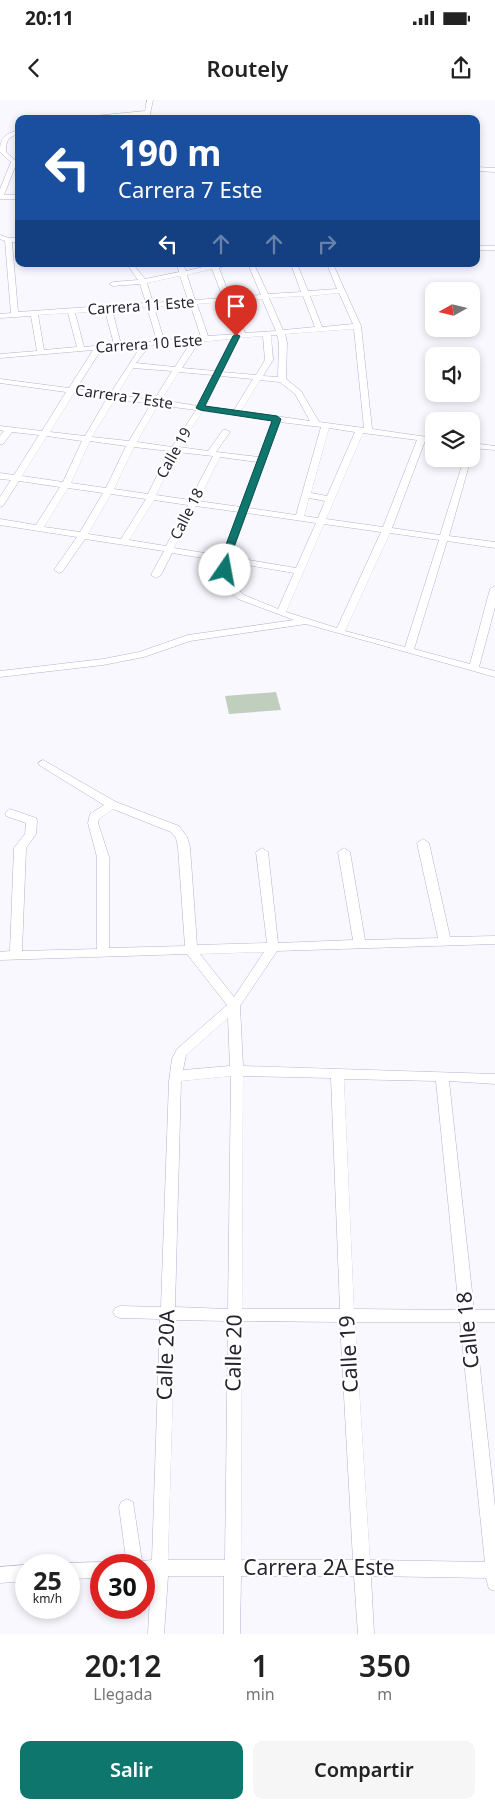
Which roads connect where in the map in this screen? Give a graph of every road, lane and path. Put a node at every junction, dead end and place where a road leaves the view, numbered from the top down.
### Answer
1 (150, 100) edge
2 (146, 115) edge
3 (15, 133) edge
4 (15, 161) edge
5 (0, 162) edge
6 (15, 162) edge
7 (15, 164) edge
8 (480, 169) edge
9 (495, 170) edge
10 (0, 197) edge
11 (15, 197) edge
12 (4, 238) edge
13 (480, 248) edge
14 (495, 248) edge
15 (132, 267) edge
16 (181, 267) edge
17 (208, 267) edge
18 (216, 267) edge
19 (252, 267) edge
20 (295, 267) edge
21 (331, 267) edge
22 (183, 274) junction
23 (144, 282) junction
24 (113, 284) dead end
25 (342, 291) junction
26 (305, 294) junction
27 (264, 297) junction
28 (228, 300) junction
29 (193, 303) junction
30 (149, 306) junction
31 (108, 308) junction
32 (71, 311) junction
33 (34, 314) junction
34 (15, 315) junction
35 (0, 316) edge
36 (357, 326) junction
37 (319, 330) junction
38 (281, 334) junction
39 (267, 335) junction
40 (239, 336) junction
41 (201, 340) junction
42 (161, 342) junction
43 (147, 343) junction
44 (118, 345) junction
45 (99, 347) junction
46 (80, 349) junction
47 (41, 353) junction
48 (0, 356) edge
49 (269, 360) junction
50 (282, 360) junction
51 (131, 365) junction
52 (178, 370) junction
53 (218, 374) junction
54 (260, 378) junction
55 (282, 380) junction
56 (1, 382) edge
57 (71, 390) junction
58 (113, 396) junction
59 (156, 402) junction
60 (200, 408) junction
61 (236, 413) junction
62 (277, 419) junction
63 (316, 424) junction
64 (326, 426) junction
65 (4, 429) edge
66 (364, 431) junction
67 (226, 432) dead end
68 (46, 433) junction
69 (88, 437) junction
70 (422, 439) junction
71 (425, 439) edge
72 (0, 442) edge
73 (132, 443) junction
74 (480, 447) edge
75 (174, 448) junction
76 (495, 448) edge
77 (215, 454) junction
78 (262, 460) junction
79 (465, 467) edge
80 (0, 476) edge
81 (16, 478) junction
82 (66, 484) junction
83 (109, 490) junction
84 (306, 495) junction
85 (151, 497) junction
86 (331, 499) junction
87 (193, 503) junction
88 (0, 504) edge
89 (243, 510) junction
90 (299, 518) junction
91 (321, 521) junction
92 (0, 522) edge
93 (38, 529) junction
94 (386, 530) junction
95 (83, 535) junction
96 (443, 538) junction
97 (124, 542) junction
98 (495, 545) edge
99 (169, 549) junction
100 (226, 558) junction
101 (59, 570) dead end
102 (300, 571) junction
103 (156, 575) dead end
104 (495, 588) edge
105 (281, 613) junction
106 (309, 621) junction
107 (340, 632) junction
108 (409, 650) junction
109 (474, 668) junction
110 (0, 674) edge
111 (495, 674) edge
112 (43, 762) dead end
113 (112, 805) junction
114 (10, 813) dead end
115 (423, 844) dead end
116 (262, 852) dead end
117 (344, 852) dead end
118 (495, 940) edge
119 (444, 942) junction
120 (360, 945) junction
121 (273, 948) junction
122 (191, 951) junction
123 (103, 954) junction
124 (0, 956) edge
125 (16, 956) junction
126 (234, 1006) junction
127 (237, 1071) junction
128 (337, 1074) junction
129 (177, 1076) junction
130 (442, 1076) junction
131 (495, 1079) edge
132 (120, 1312) dead end
133 (167, 1314) junction
134 (234, 1315) junction
135 (347, 1316) junction
136 (466, 1316) junction
137 (495, 1316) edge
138 (127, 1507) dead end
139 (133, 1554) edge
140 (153, 1554) edge
141 (155, 1567) edge
142 (361, 1568) junction
143 (231, 1569) junction
144 (15, 1573) edge
145 (0, 1574) edge
146 (494, 1574) edge
147 (155, 1617) edge
148 (156, 1634) edge
149 (232, 1634) edge
150 (366, 1634) edge

1 - 2 street
3 - 4 street
5 - 6 street
7 - 10 street
8 - 9 street
10 - 11 street
12 - 34 street
13 - 14 street
15 - 23 street
16 - 22 street
17 - 22 street
18 - 28 street
19 - 27 street
20 - 26 street
21 - 25 street
22 - 23 street
22 - 29 street
23 - 24 street
23 - 30 street
25 - 26 street, Carrera 11 Este
25 - 36 street
26 - 27 street, Carrera 11 Este
26 - 37 street
27 - 28 street, Carrera 11 Este
27 - 38 street
28 - 29 street, Carrera 11 Este
28 - 40 street
29 - 30 street, Carrera 11 Este
29 - 41 street
30 - 31 street, Carrera 11 Este
30 - 42 street
31 - 32 street, Carrera 11 Este
31 - 44 street
32 - 33 street, Carrera 11 Este
32 - 46 street
33 - 34 street, Carrera 11 Este
33 - 47 street
34 - 35 street, Carrera 11 Este
36 - 37 street, Carrera 10 Este
36 - 66 street
37 - 38 street, Carrera 10 Este
38 - 39 street, Carrera 10 Este
38 - 50 street
39 - 40 street, Carrera 10 Este
39 - 49 street
40 - 41 street, Carrera 10 Este
40 - 53 street, Calle 19
41 - 42 street, Carrera 10 Este
41 - 52 street
42 - 43 street, Carrera 10 Este
43 - 44 street, Carrera 10 Este
43 - 51 street
44 - 45 street, Carrera 10 Este
45 - 46 street, Carrera 10 Este
45 - 57 street
46 - 47 street, Carrera 10 Este
47 - 48 street, Carrera 10 Este
49 - 50 street
49 - 54 street
50 - 55 street
51 - 52 street
51 - 58 street
52 - 53 street
52 - 59 street
53 - 54 street
53 - 60 street, Calle 19
54 - 55 street
54 - 61 street
55 - 63 street
56 - 57 street, Carrera 7 Este
57 - 58 street, Carrera 7 Este
57 - 68 street
58 - 59 street, Carrera 7 Este
58 - 69 street
59 - 60 street, Carrera 7 Este
59 - 73 street
60 - 61 street, Carrera 7 Este
60 - 75 street, Calle 19
61 - 62 street, Carrera 7 Este
62 - 63 street, Carrera 7 Este
62 - 78 street
63 - 64 street, Carrera 7 Este
64 - 66 street, Carrera 7 Este
64 - 84 street
65 - 68 street
65 - 72 street
66 - 70 street, Carrera 7 Este
66 - 86 street
67 - 77 street, Calle 18
68 - 69 street
68 - 81 street
69 - 73 street
69 - 82 street
70 - 71 street, Carrera 7 Este
70 - 94 street
73 - 75 street
73 - 83 street
74 - 76 street
75 - 77 street
75 - 85 street, Calle 19
77 - 78 street
77 - 87 street, Calle 18
78 - 89 street
79 - 96 street
80 - 81 street
81 - 82 street
81 - 88 street
82 - 83 street
82 - 93 street
83 - 85 street
83 - 95 street
84 - 86 street
84 - 90 street
85 - 87 street
85 - 97 street, Calle 19
86 - 91 street
87 - 89 street
87 - 99 street, Calle 18
89 - 90 street
89 - 100 street
90 - 91 street
91 - 94 street
91 - 102 street
92 - 93 street
93 - 95 street
94 - 96 street
94 - 107 street
95 - 97 street
95 - 101 street
96 - 98 street
96 - 108 street
97 - 99 street
99 - 100 street
99 - 103 street, Calle 18
100 - 102 street
100 - 105 street
102 - 105 street
104 - 109 street
105 - 106 street
106 - 107 street
106 - 110 street
107 - 108 street
108 - 109 street
109 - 111 street
112 - 113 street
113 - 122 street
113 - 123 street
114 - 125 street
115 - 119 street
116 - 121 street
117 - 120 street
118 - 119 street
119 - 120 street
120 - 121 street
121 - 122 street
121 - 126 street, Calle 20A
122 - 123 street
122 - 126 street
123 - 125 street
124 - 125 street
126 - 127 street, Calle 20
126 - 129 street, Calle 20A
127 - 128 street
127 - 129 street
127 - 134 street, Calle 20
128 - 130 street
128 - 135 street, Calle 19
129 - 133 street, Calle 20A
130 - 131 street
130 - 136 street, Calle 18
132 - 133 street
133 - 134 street
133 - 140 street, Calle 20A
134 - 135 street
134 - 143 street, Calle 20
135 - 136 street
135 - 142 street, Calle 19
136 - 137 street
136 - 146 street, Calle 18
138 - 139 street
141 - 143 street, Carrera 2A Este
142 - 143 street, Carrera 2A Este
142 - 146 street, Carrera 2A Este
142 - 150 street, Calle 19
143 - 149 street, Calle 20
144 - 145 street
147 - 148 street, Calle 20A

